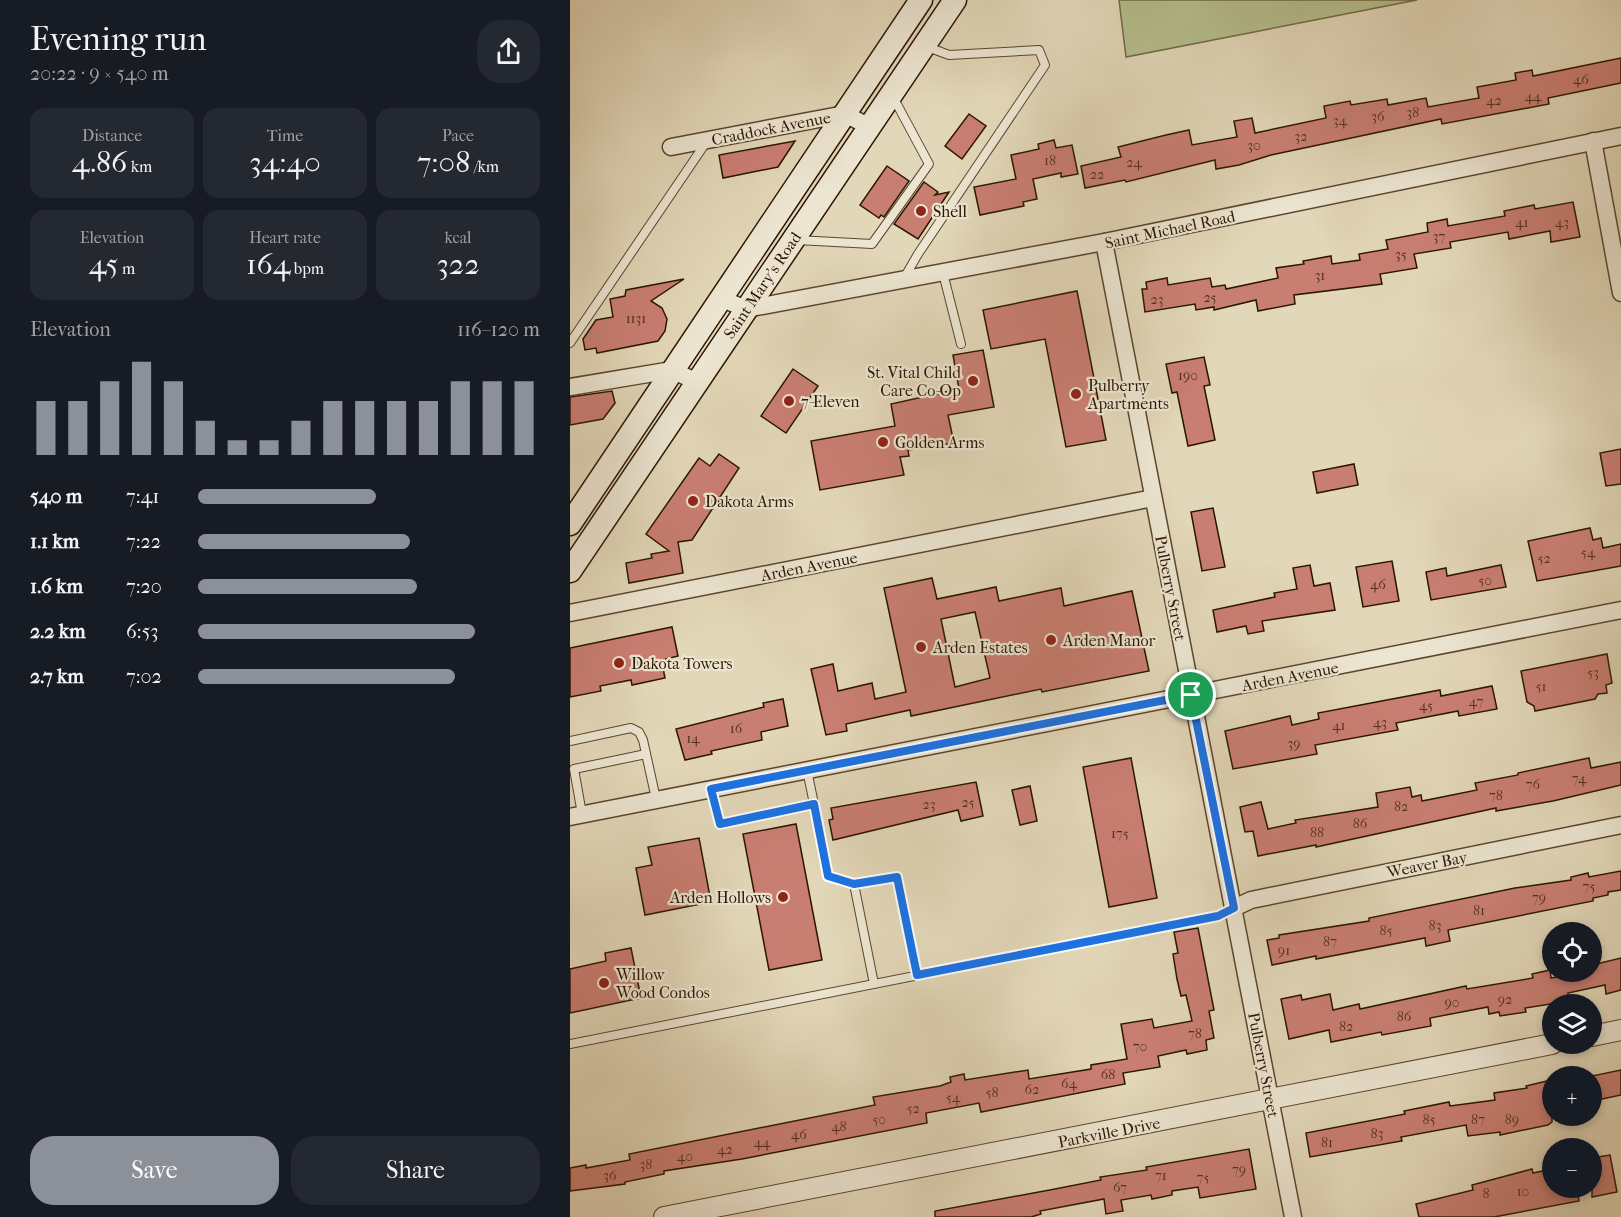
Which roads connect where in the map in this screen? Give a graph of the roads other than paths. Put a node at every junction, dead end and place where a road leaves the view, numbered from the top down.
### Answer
1 (921, 0) edge
2 (955, 0) edge
3 (922, 45) junction
4 (891, 92) junction
5 (845, 114) junction
6 (868, 126) junction
7 (1621, 136) edge
8 (707, 140) junction
9 (1593, 141) junction
10 (671, 147) dead end
11 (792, 240) junction
12 (1104, 243) junction
13 (943, 273) junction
14 (903, 281) junction
15 (1621, 293) edge
16 (720, 298) junction
17 (746, 309) junction
18 (570, 343) edge
19 (961, 344) dead end
20 (672, 370) junction
21 (697, 382) junction
22 (570, 387) edge
23 (1153, 498) junction
24 (570, 524) edge
25 (570, 571) edge
26 (1621, 610) edge
27 (570, 613) edge
28 (1191, 695) junction
29 (570, 741) edge
30 (646, 754) junction
31 (807, 770) junction
32 (711, 789) junction
33 (656, 799) junction
34 (814, 804) junction
35 (576, 815) edge
36 (1621, 825) edge
37 (854, 884) junction
38 (1234, 908) junction
39 (917, 975) junction
40 (874, 984) junction
41 (1621, 1030) edge
42 (1602, 1034) edge
43 (570, 1044) edge
44 (1542, 1046) edge
45 (1271, 1101) junction
46 (664, 1217) edge
47 (1293, 1217) edge

1 - 5 main road, Saint Mary's Road
2 - 3 main road, Saint Mary's Road
3 - 4 main road, Saint Mary's Road
3 - 14 lane
4 - 6 main road, Saint Mary's Road
4 - 11 lane
5 - 6 street, Craddock Avenue
5 - 8 street, Craddock Avenue
5 - 16 main road, Saint Mary's Road
6 - 11 main road, Saint Mary's Road
7 - 9 street, Saint Michael Road
8 - 10 street, Craddock Avenue
8 - 18 lane
9 - 12 street, Saint Michael Road
9 - 15 street
11 - 17 main road, Saint Mary's Road
12 - 13 street, Saint Michael Road
12 - 23 street, Pulberry Street
13 - 14 street, Saint Michael Road
13 - 19 lane
14 - 17 street, Saint Michael Road
16 - 17 street
16 - 20 main road, Saint Mary's Road
17 - 21 main road, Saint Mary's Road
20 - 21 street
20 - 22 street
20 - 24 main road, Saint Mary's Road
21 - 25 main road, Saint Mary's Road
23 - 27 street, Arden Avenue
23 - 28 street, Pulberry Street
26 - 28 street, Arden Avenue
28 - 31 street, Arden Avenue
28 - 38 street, Pulberry Street
29 - 30 lane
30 - 33 lane
30 - 35 lane
31 - 32 street, Arden Avenue
31 - 34 lane
32 - 33 street, Arden Avenue
32 - 34 lane
33 - 35 street, Arden Avenue
34 - 37 lane
36 - 38 street, Weaver Bay
37 - 39 lane
37 - 40 lane
38 - 39 lane
38 - 45 street, Pulberry Street
39 - 40 lane
40 - 43 lane
41 - 42 street
44 - 45 street, Parkville Drive
45 - 46 street, Parkville Drive
45 - 47 street, Pulberry Street

